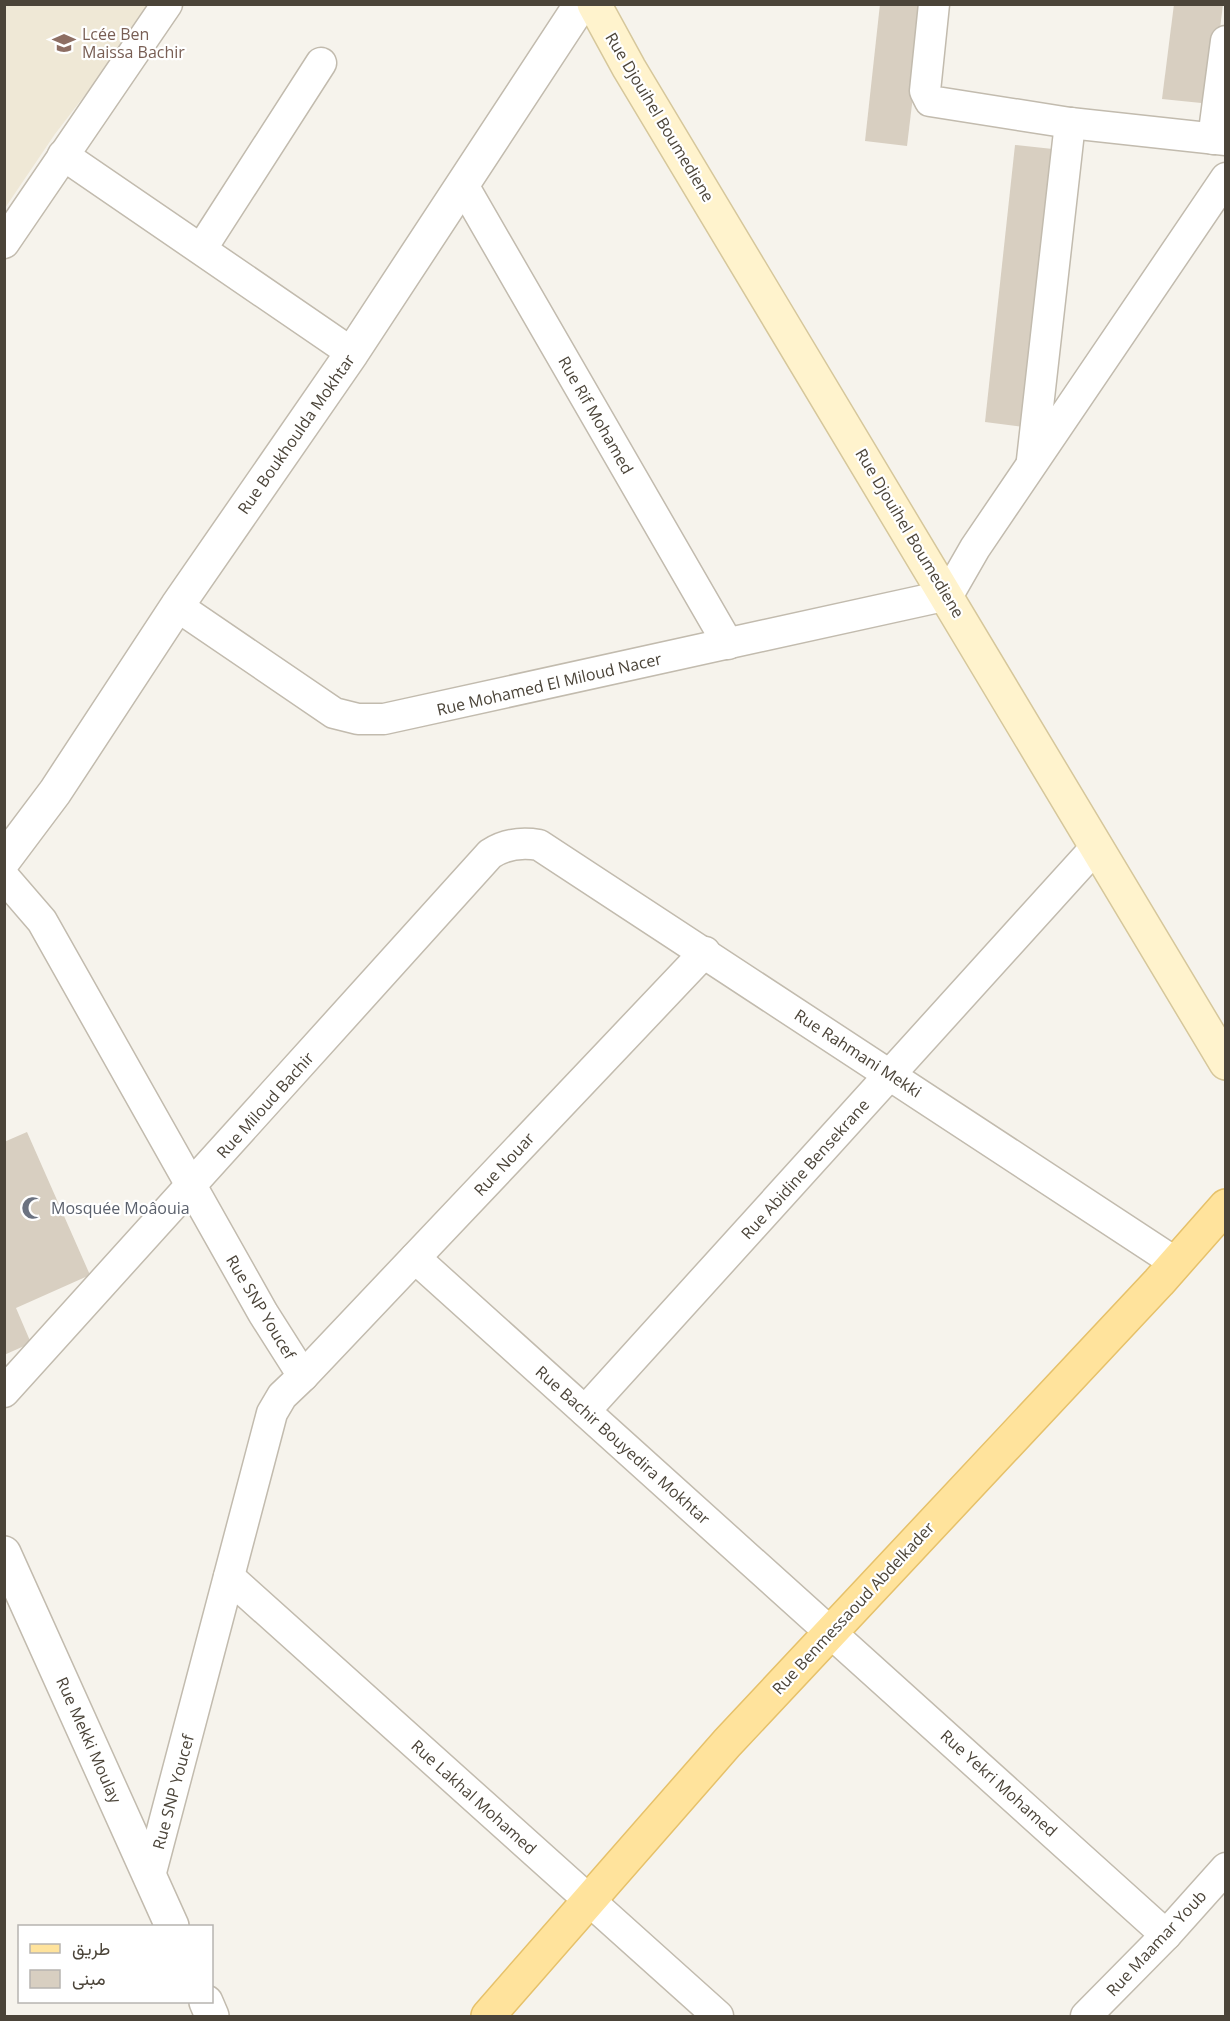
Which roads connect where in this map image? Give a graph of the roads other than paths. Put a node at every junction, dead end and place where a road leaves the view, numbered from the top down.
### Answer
1 (167, 4) edge
2 (581, 4) edge
3 (594, 4) edge
4 (934, 4) edge
5 (1226, 41) edge
6 (321, 63) dead end
7 (1070, 123) junction
8 (1219, 140) edge
9 (63, 155) junction
10 (1226, 178) edge
11 (463, 185) junction
12 (4, 243) edge
13 (202, 248) junction
14 (352, 353) junction
15 (1032, 465) junction
16 (948, 595) junction
17 (177, 606) junction
18 (728, 644) junction
19 (539, 845) joint
20 (1096, 846) junction
21 (4, 860) edge
22 (4, 877) edge
23 (705, 952) junction
24 (1226, 1063) edge
25 (891, 1074) junction
26 (191, 1187) junction
27 (1226, 1206) edge
28 (415, 1258) junction
29 (1176, 1263) junction
30 (303, 1376) junction
31 (4, 1392) edge
32 (585, 1411) junction
33 (4, 1553) edge
34 (229, 1577) junction
35 (831, 1632) junction
36 (1226, 1868) edge
37 (150, 1876) junction
38 (590, 1901) junction
39 (172, 1925) edge
40 (1166, 1935) junction
41 (488, 2016) edge
42 (718, 2016) edge
43 (1086, 2016) edge

1 - 9 street
2 - 11 street, Rue Boukhoulda Mokhtar
3 - 16 main road, Rue Djouihel Boumediene
4 - 7 street
5 - 8 street
6 - 13 street
7 - 8 street
7 - 15 street
9 - 12 street
9 - 13 street
10 - 15 street
11 - 14 street, Rue Boukhoulda Mokhtar
11 - 18 street, Rue Rif Mohamed
13 - 14 street
14 - 17 street, Rue Boukhoulda Mokhtar
15 - 16 street
16 - 18 street, Rue Mohamed El Miloud Nacer
16 - 20 main road, Rue Djouihel Boumediene
17 - 18 street, Rue Mohamed El Miloud Nacer
17 - 21 street, Rue Boukhoulda Mokhtar
19 - 23 street, Rue Rahmani Mekki
19 - 26 street, Rue Miloud Bachir
20 - 24 main road, Rue Djouihel Boumediene
20 - 25 street, Rue Abidine Bensekrane
22 - 26 street, Rue SNP Youcef
23 - 25 street, Rue Rahmani Mekki
23 - 28 street, Rue Nouar
25 - 29 street, Rue Rahmani Mekki
25 - 32 street, Rue Abidine Bensekrane
26 - 30 street, Rue SNP Youcef
26 - 31 street, Rue Miloud Bachir
27 - 29 main road, Rue Benmessaoud Abdelkader
28 - 30 street, Rue Nouar
28 - 32 street, Rue Bachir Bouyedira Mokhtar
29 - 35 main road, Rue Benmessaoud Abdelkader
30 - 34 street, Rue SNP Youcef
32 - 35 street, Rue Bachir Bouyedira Mokhtar
33 - 37 street, Rue Mekki Moulay
34 - 37 street, Rue SNP Youcef
34 - 38 street, Rue Lakhal Mohamed
35 - 38 main road, Rue Benmessaoud Abdelkader
35 - 40 street, Rue Yekri Mohamed
36 - 40 street, Rue Maamar Youb
37 - 39 street, Rue Mekki Moulay
38 - 41 main road, Rue Benmessaoud Abdelkader
38 - 42 street, Rue Lakhal Mohamed
40 - 43 street, Rue Maamar Youb

